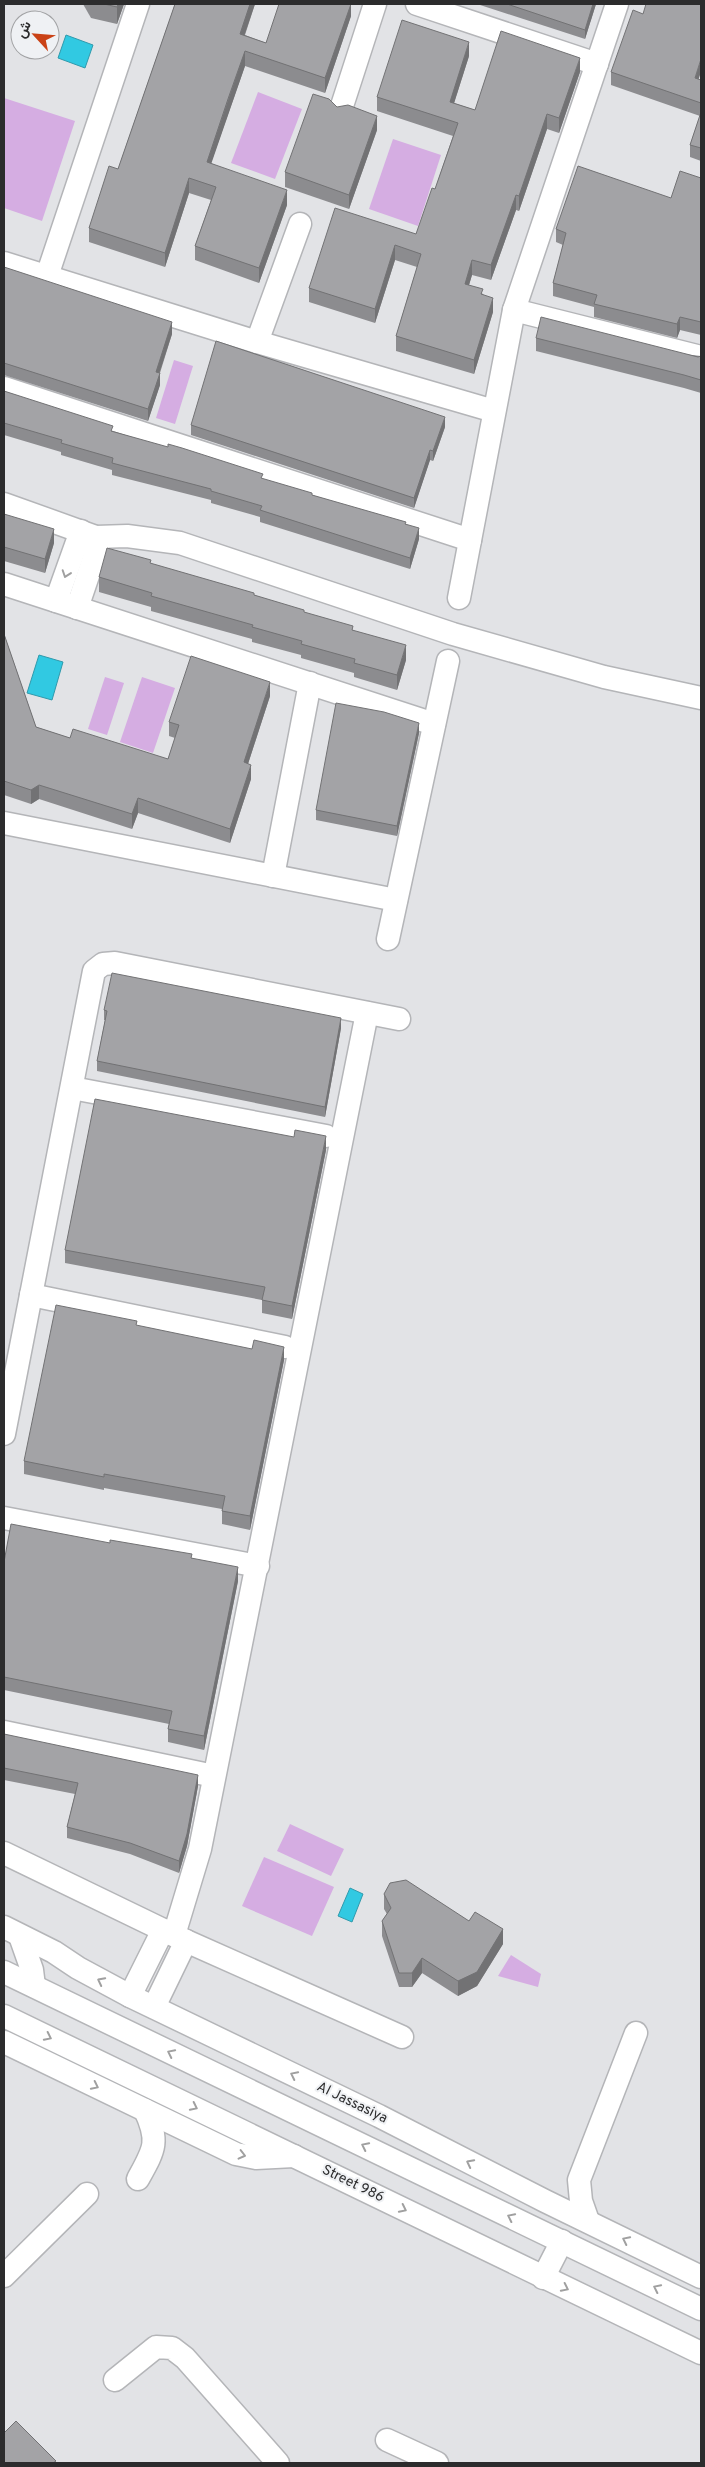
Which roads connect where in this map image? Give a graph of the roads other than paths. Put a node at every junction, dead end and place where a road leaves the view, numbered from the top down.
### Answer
1 (138, 4) edge
2 (376, 4) edge
3 (417, 4) edge
4 (617, 4) edge
5 (597, 64) junction
6 (341, 109) edge
7 (300, 224) dead end
8 (4, 263) edge
9 (47, 276) junction
10 (514, 310) junction
11 (258, 342) junction
12 (701, 357) edge
13 (4, 388) edge
14 (494, 411) junction
15 (4, 504) edge
16 (88, 534) junction
17 (470, 540) junction
18 (4, 584) edge
19 (459, 598) dead end
20 (66, 604) junction
21 (448, 661) dead end
22 (310, 683) junction
23 (701, 698) edge
24 (434, 724) junction
25 (4, 823) edge
26 (273, 876) junction
27 (396, 900) junction
28 (388, 939) dead end
29 (367, 1013) junction
30 (399, 1019) dead end
31 (72, 1088) junction
32 (340, 1139) junction
33 (31, 1295) junction
34 (300, 1350) junction
35 (4, 1434) edge
36 (4, 1518) edge
37 (258, 1566) junction
38 (4, 1732) edge
39 (214, 1776) junction
40 (4, 1853) edge
41 (12, 1931) edge
42 (174, 1935) junction
43 (4, 1972) edge
44 (34, 1986) junction
45 (130, 1996) junction
46 (154, 2007) junction
47 (4, 2016) edge
48 (636, 2033) dead end
49 (402, 2037) dead end
50 (4, 2042) edge
51 (145, 2110) junction
52 (199, 2136) junction
53 (154, 2149) junction
54 (297, 2156) junction
55 (138, 2179) dead end
56 (579, 2180) junction
57 (87, 2194) dead end
58 (545, 2201) junction
59 (588, 2221) junction
60 (562, 2241) junction
61 (4, 2276) edge
62 (701, 2277) edge
63 (543, 2278) junction
64 (701, 2309) edge
65 (701, 2354) edge
66 (115, 2380) dead end
67 (387, 2440) dead end
68 (278, 2463) edge
69 (437, 2463) edge

1 - 9 street
2 - 6 street
3 - 5 street
4 - 5 street
5 - 10 street
7 - 11 street
8 - 9 street
9 - 11 street
10 - 12 street
10 - 14 street
11 - 14 street
13 - 17 street
14 - 17 street
15 - 16 street
16 - 20 street
16 - 23 street
17 - 19 street
18 - 20 street
20 - 22 street
21 - 24 street
22 - 24 street
22 - 26 street
24 - 27 street
25 - 26 street
26 - 27 street
27 - 28 street
29 - 30 street
29 - 31 street
29 - 32 street
31 - 32 street
31 - 33 street
32 - 34 street
33 - 34 street
33 - 35 street
34 - 37 street
36 - 37 street
37 - 39 street
38 - 39 street
39 - 42 street
40 - 42 street
41 - 44 street
45 -> 41 street, Al Jassasiya
42 - 45 street
42 - 46 street
42 - 49 street
43 - 44 street
60 -> 44 street
45 - 46 street, Al Jassasiya
58 -> 46 street, Al Jassasiya
47 -> 54 street, Street 986
48 - 56 street
50 -> 51 street
51 - 52 street
51 - 53 street
52 - 53 street
52 -> 54 street
53 - 55 street
54 -> 63 street, Street 986
56 - 58 street
56 - 59 street
57 - 61 street
58 - 59 street, Al Jassasiya
62 -> 59 street, Al Jassasiya
60 - 63 street
64 -> 60 street
63 -> 65 street, Street 986
66 - 68 street
67 - 69 street

